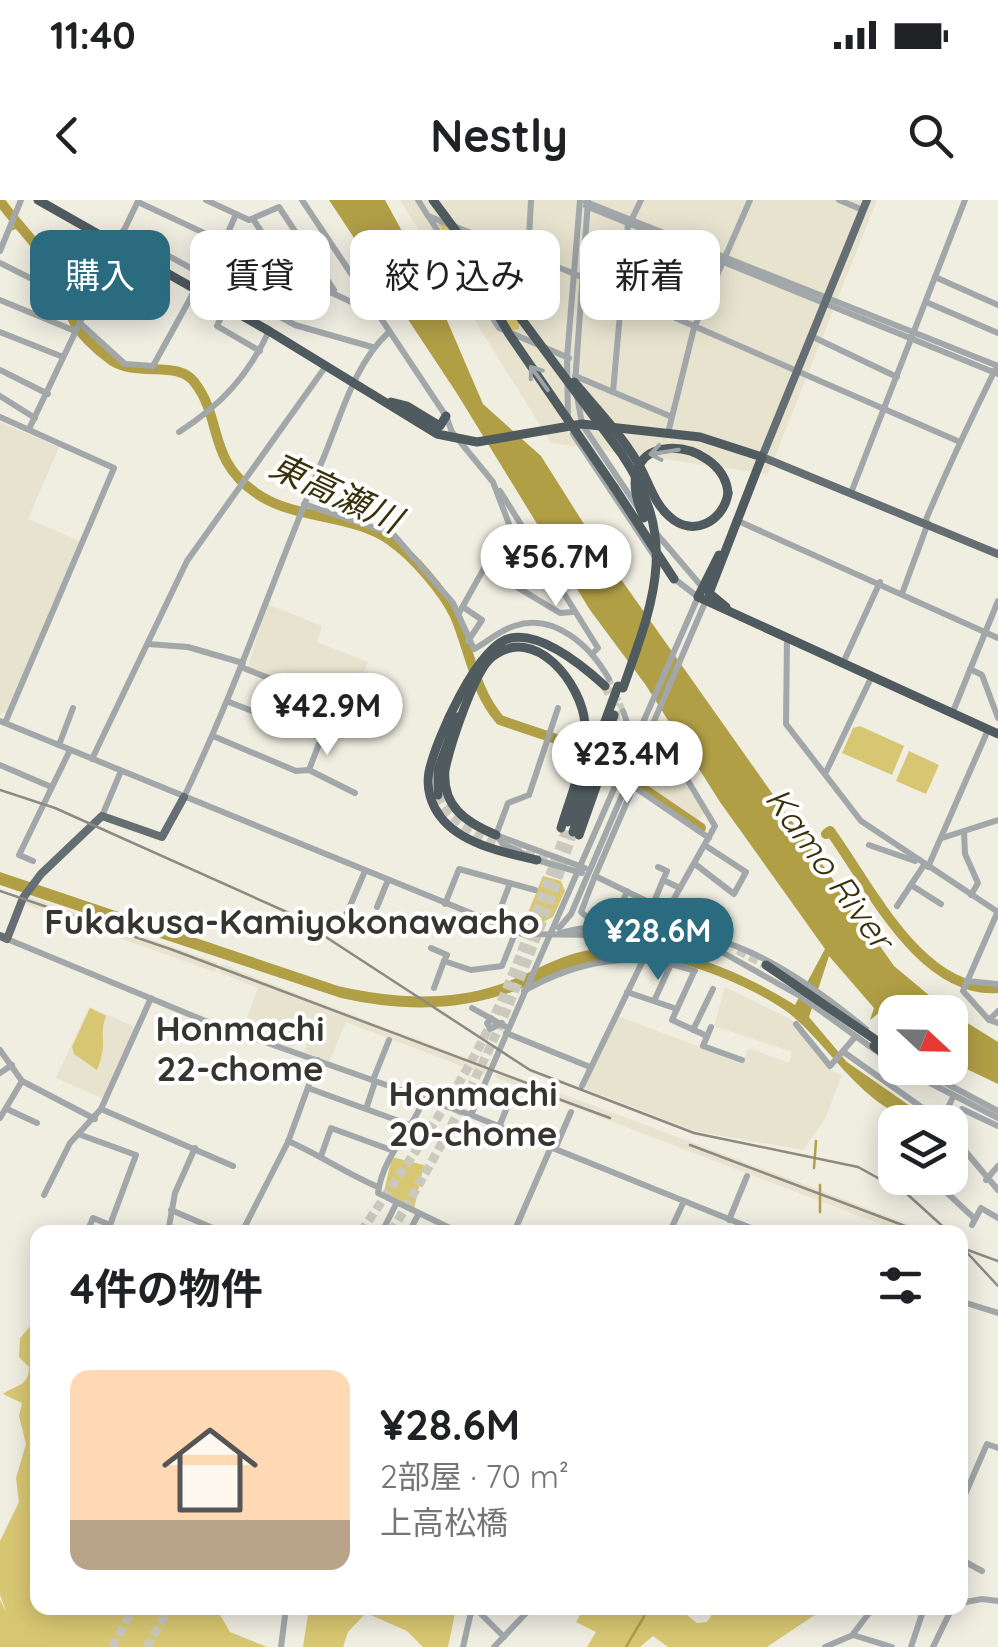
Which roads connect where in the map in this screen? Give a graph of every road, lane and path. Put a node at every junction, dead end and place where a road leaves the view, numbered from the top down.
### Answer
1 (22, 200) edge
2 (38, 200) edge
3 (206, 200) edge
4 (302, 200) edge
5 (418, 200) edge
6 (531, 200) edge
7 (750, 200) edge
8 (838, 200) edge
9 (867, 200) edge
10 (965, 200) edge
11 (138, 201) edge
12 (640, 201) edge
13 (585, 202) edge
14 (56, 204) edge
15 (429, 205) edge
16 (863, 210) junction
17 (236, 214) junction
18 (253, 219) junction
19 (630, 222) junction
20 (448, 228) junction
21 (96, 230) edge
22 (124, 230) edge
23 (199, 230) edge
24 (229, 230) edge
25 (260, 230) edge
26 (478, 230) edge
27 (529, 230) edge
28 (629, 230) edge
29 (1, 246) edge
30 (725, 260) junction
31 (0, 264) edge
32 (560, 269) edge
33 (350, 272) edge
34 (579, 276) junction
35 (30, 278) edge
36 (935, 278) junction
37 (330, 291) edge
38 (336, 294) junction
39 (190, 299) edge
40 (0, 300) edge
41 (826, 300) junction
42 (350, 301) edge
43 (926, 302) junction
44 (998, 304) edge
45 (30, 312) edge
46 (50, 320) edge
47 (83, 320) edge
48 (220, 320) edge
49 (250, 320) edge
50 (286, 320) edge
51 (382, 320) edge
52 (619, 320) edge
53 (677, 320) edge
54 (81, 324) junction
55 (295, 325) junction
56 (525, 328) junction
57 (694, 328) junction
58 (75, 331) junction
59 (269, 331) junction
60 (0, 332) edge
61 (389, 332) junction
62 (998, 333) edge
63 (811, 336) junction
64 (913, 336) junction
65 (286, 341) junction
66 (372, 348) junction
67 (260, 350) junction
68 (63, 357) junction
69 (571, 359) junction
70 (326, 365) junction
71 (997, 368) edge
72 (0, 370) edge
73 (797, 371) junction
74 (574, 375) junction
75 (897, 377) junction
76 (355, 382) junction
77 (612, 392) junction
78 (48, 394) junction
79 (0, 396) edge
80 (388, 402) junction
81 (885, 409) junction
82 (446, 416) junction
83 (0, 417) edge
84 (672, 417) junction
85 (35, 418) junction
86 (582, 424) junction
87 (568, 426) junction
88 (29, 430) junction
89 (179, 432) dead end
90 (668, 434) junction
91 (464, 442) junction
92 (960, 442) junction
93 (762, 457) junction
94 (494, 482) junction
95 (852, 492) junction
96 (304, 506) junction
97 (644, 518) junction
98 (736, 520) junction
99 (927, 523) junction
100 (998, 554) edge
101 (485, 568) junction
102 (674, 579) junction
103 (880, 582) junction
104 (903, 591) junction
105 (704, 594) junction
106 (998, 602) edge
107 (461, 610) junction
108 (572, 612) junction
109 (986, 632) junction
110 (787, 636) junction
111 (998, 638) edge
112 (468, 641) junction
113 (148, 644) junction
114 (593, 653) junction
115 (843, 663) junction
116 (242, 665) junction
117 (478, 670) junction
118 (970, 670) junction
119 (872, 676) junction
120 (614, 685) junction
121 (470, 686) junction
122 (229, 702) junction
123 (73, 708) dead end
124 (558, 708) dead end
125 (623, 711) tunnel mouth
126 (952, 714) junction
127 (998, 718) edge
128 (2, 722) edge
129 (616, 730) tunnel mouth
130 (993, 732) edge
131 (649, 734) junction
132 (214, 736) junction
133 (321, 738) junction
134 (58, 745) junction
135 (70, 750) junction
136 (92, 759) junction
137 (0, 765) edge
138 (308, 770) junction
139 (121, 771) junction
140 (826, 772) junction
141 (49, 786) junction
142 (634, 786) junction
143 (354, 793) dead end
144 (438, 795) dead end
145 (184, 797) junction
146 (102, 816) junction
147 (998, 820) edge
148 (570, 831) junction
149 (964, 832) junction
150 (496, 835) junction
151 (941, 838) junction
152 (472, 840) junction
153 (708, 842) junction
154 (869, 845) dead end
155 (538, 860) junction
156 (33, 861) dead end
157 (695, 864) junction
158 (923, 864) junction
159 (658, 867) dead end
160 (581, 869) junction
161 (365, 871) junction
162 (592, 874) junction
163 (388, 880) junction
164 (663, 880) junction
165 (510, 883) junction
166 (911, 885) junction
167 (680, 888) junction
168 (535, 890) dead end
169 (626, 891) junction
170 (970, 895) junction
171 (445, 904) junction
172 (654, 904) junction
173 (941, 904) dead end
174 (378, 906) dead end
175 (897, 906) dead end
176 (667, 911) junction
177 (571, 914) junction
178 (616, 916) junction
179 (997, 916) edge
180 (495, 923) junction
181 (660, 926) junction
182 (586, 928) junction
183 (516, 931) junction
184 (338, 934) dead end
185 (552, 936) junction
186 (656, 936) junction
187 (3, 938) edge
188 (431, 948) dead end
189 (643, 960) junction
190 (444, 961) junction
191 (671, 964) junction
192 (766, 965) tunnel mouth
193 (965, 984) junction
194 (998, 984) edge
195 (434, 988) dead end
196 (525, 989) junction
197 (713, 989) dead end
198 (627, 992) junction
199 (151, 998) junction
200 (654, 1001) junction
201 (820, 1001) junction
202 (472, 1008) dead end
203 (677, 1009) junction
204 (998, 1011) edge
205 (989, 1020) junction
206 (998, 1023) edge
207 (796, 1024) dead end
208 (711, 1027) dead end
209 (505, 1028) junction
210 (694, 1030) junction
211 (708, 1036) junction
212 (855, 1037) junction
213 (878, 1039) edge
214 (389, 1040) dead end
215 (878, 1040) edge
216 (878, 1049) edge
217 (0, 1050) edge
218 (878, 1052) edge
219 (844, 1054) junction
220 (318, 1060) junction
221 (742, 1060) dead end
222 (12, 1065) junction
223 (590, 1067) junction
224 (0, 1073) edge
225 (22, 1081) junction
226 (374, 1081) junction
227 (936, 1085) edge
228 (941, 1085) edge
229 (582, 1086) dead end
230 (308, 1088) junction
231 (954, 1094) junction
232 (512, 1095) dead end
233 (424, 1099) junction
234 (919, 1105) edge
235 (950, 1105) edge
236 (7, 1109) junction
237 (366, 1109) junction
238 (102, 1110) junction
239 (968, 1111) edge
240 (998, 1111) edge
241 (571, 1112) dead end
242 (472, 1115) junction
243 (0, 1118) edge
244 (96, 1119) junction
245 (998, 1122) edge
246 (37, 1124) dead end
247 (410, 1124) junction
248 (499, 1127) junction
249 (80, 1135) junction
250 (288, 1141) junction
251 (194, 1148) junction
252 (553, 1148) junction
253 (391, 1150) junction
254 (321, 1156) junction
255 (968, 1156) edge
256 (233, 1166) dead end
257 (998, 1166) edge
258 (747, 1176) dead end
259 (986, 1180) junction
260 (378, 1190) junction
261 (998, 1190) edge
262 (44, 1195) dead end
263 (947, 1195) edge
264 (684, 1201) junction
265 (396, 1204) junction
266 (171, 1210) junction
267 (418, 1215) junction
268 (998, 1218) edge
269 (729, 1220) junction
270 (112, 1225) edge
271 (169, 1225) edge
272 (206, 1225) edge
273 (246, 1225) edge
274 (386, 1225) edge
275 (413, 1225) edge
276 (442, 1225) edge
277 (517, 1225) edge
278 (673, 1225) edge
279 (742, 1225) edge
280 (968, 1304) edge
281 (998, 1313) edge
282 (998, 1448) edge
283 (968, 1476) edge
284 (968, 1562) edge
285 (982, 1570) dead end
286 (998, 1601) edge
287 (968, 1602) edge
288 (285, 1615) edge
289 (472, 1615) edge
290 (481, 1615) edge
291 (524, 1615) edge
292 (868, 1615) edge
293 (922, 1615) edge
294 (949, 1615) edge
295 (853, 1634) junction
296 (504, 1637) junction
297 (281, 1647) edge
298 (463, 1647) edge
299 (494, 1647) edge
300 (825, 1647) edge
301 (892, 1647) edge
302 (911, 1647) edge
303 (933, 1647) edge

1 - 29 street
2 - 14 highway
3 - 17 street
4 - 33 street
5 - 15 street
6 - 27 street
7 - 30 street
8 - 16 street
9 - 16 main road
10 - 36 street
11 - 22 street
11 - 23 street
12 - 19 street
13 - 19 street
13 - 34 street
14 - 21 highway
15 - 20 highway, bridge
15 - 26 street
15 - 56 highway, bridge
15 - 69 street
16 - 41 main road
17 - 18 street
17 - 24 street
18 - 25 street
18 - 38 street
19 - 28 street
19 - 30 street
102 -> 20 highway, bridge
20 - 120 highway, bridge
30 - 41 street
30 - 57 street
31 - 35 street
32 - 34 street
34 - 69 street
36 - 43 street
36 - 44 street
37 - 38 street
38 - 42 street
39 - 54 street
40 - 45 street
41 - 63 main road
41 - 64 street
43 - 62 street
43 - 64 street
46 - 58 street
47 - 54 street
48 - 67 street
49 - 59 highway
50 - 55 street
51 - 61 street
52 - 77 street
53 - 57 street
54 - 58 street
55 - 65 street
55 - 66 street
56 -> 97 highway, bridge
56 - 120 highway, bridge
57 - 73 street
57 - 84 street
58 - 68 street
59 - 65 highway
59 - 67 street
60 - 68 street
61 - 66 street
61 - 82 street
63 - 73 main road
63 - 75 street
64 - 71 street
64 - 75 street
65 - 70 highway
66 - 76 street
67 - 89 street
68 - 78 street
69 - 74 street
69 - 87 street
70 - 76 highway
70 - 113 street
71 - 92 street
72 - 78 street
73 - 81 street
73 - 93 main road
74 - 77 street
74 - 86 street
75 - 81 street
76 - 80 highway
76 - 96 street
77 - 84 street
78 - 85 street
79 - 85 street
80 - 82 highway
80 - 91 highway
81 - 92 street
81 - 95 street
82 - 91 street
83 - 88 street
84 - 90 street
85 - 88 street
86 - 87 highway
86 - 90 highway
86 - 97 street
87 - 91 highway
87 - 102 street
88 - 128 street
90 - 93 highway
91 - 94 street
92 - 99 street
93 - 95 main road
93 - 98 highway
94 - 101 street
94 - 108 street
95 - 99 main road
96 - 107 street
96 - 116 street
97 - 105 street
98 - 103 street
98 - 105 highway
99 - 100 main road
99 - 104 street
101 - 107 street
101 - 108 street
102 - 105 street
103 - 104 street
103 - 115 street
104 - 109 street
105 - 110 highway
105 - 131 street
106 - 109 street
107 - 112 street
107 - 112 street
108 - 114 street
109 - 111 street
109 - 118 street
110 - 115 highway
110 - 140 street
112 - 114 street
113 - 116 street
113 - 136 street
114 - 120 street
115 - 119 highway
116 - 122 street
116 - 133 street
117 - 120 highway
117 - 121 highway
117 - 148 highway
118 - 126 street
118 - 127 street
119 - 126 highway
119 - 140 street
120 - 148 highway
121 - 144 highway
121 - 150 highway
121 - 152 highway
122 - 132 street
122 - 133 street
123 - 134 street
124 - 150 street
125 - 131 street
126 - 130 highway
128 - 134 street
129 - 148 highway
130 - 151 street
131 - 142 street
131 - 153 street
131 - 160 street
131 - 162 street
132 - 138 street
132 - 145 street
133 - 138 street
134 - 135 street
135 - 136 street
135 - 141 street
136 - 139 street
137 - 141 street
138 - 143 street
139 - 145 street
139 - 146 street
140 - 158 street
141 - 156 street
142 - 153 street
142 - 162 street
145 - 146 main road
145 - 161 street
146 - 187 main road
147 - 149 street
149 - 151 street
149 - 170 street
150 - 152 highway
150 - 155 street
150 - 160 street
151 - 158 street
152 - 155 highway
153 - 157 street
153 - 157 street
154 - 158 street
155 - 160 street
157 - 167 street
158 - 166 street
158 - 170 street
159 - 164 street
160 - 162 street
160 - 185 street
161 - 163 street
161 - 184 street
162 - 169 street
162 - 177 street
162 - 178 street
163 - 171 street
163 - 174 street
164 - 167 street
164 - 172 street
165 - 168 street
165 - 171 street
165 - 180 street
166 - 173 street
166 - 175 street
167 - 176 street
169 - 172 street
169 - 178 street
170 - 179 street
171 - 180 street
172 - 176 street
172 - 178 street
176 - 181 street
177 - 182 street
177 - 185 street
179 - 193 street
180 - 183 street
181 - 182 street
181 - 186 street
181 - 213 street
182 - 185 street
183 - 185 street
183 - 190 street
185 - 186 street
185 - 196 street
186 - 189 street
186 - 212 street
187 - 199 street
188 - 190 street
189 - 191 street
189 - 196 street
189 - 198 street
190 - 195 street
191 - 200 street
191 - 203 street
192 - 201 highway
193 - 194 street
193 - 205 street
196 - 209 street
197 - 210 street
198 - 200 street
198 - 223 street
199 - 220 street
199 - 238 street
200 - 203 street
201 - 215 highway
201 - 216 highway
202 - 209 street
203 - 210 street
204 - 205 street
205 - 206 street
207 - 219 street
208 - 211 street
209 - 223 street
209 - 242 street
210 - 211 street
211 - 221 street
212 - 218 street
212 - 219 street
214 - 226 street
217 - 222 street
219 - 234 street
220 - 226 street
220 - 230 street
222 - 224 street
222 - 225 street
223 - 229 street
225 - 236 street
225 - 244 street
226 - 233 street
226 - 237 street
227 - 231 street
228 - 231 street
230 - 237 street
230 - 250 street
231 - 235 street
231 - 240 street
231 - 245 street
232 - 248 street
233 - 242 street
233 - 247 street
236 - 243 street
236 - 246 street
237 - 247 street
238 - 244 street
238 - 251 street
239 - 245 street
241 - 252 street
242 - 248 street
244 - 249 street
247 - 253 street
248 - 252 street
249 - 262 street
249 - 270 street
250 - 254 street
250 - 273 street
251 - 256 street
251 - 266 street
252 - 264 street
252 - 277 street
253 - 254 street
253 - 260 street
254 - 260 street
255 - 259 street
257 - 259 street
258 - 269 street
259 - 261 street
260 - 265 street
263 - 268 street
264 - 269 street
264 - 278 street
265 - 267 street
265 - 274 street
266 - 271 street
266 - 272 street
267 - 275 street
267 - 276 street
269 - 279 street
280 - 281 street
282 - 283 street
284 - 285 street
286 - 287 street
288 - 297 street
289 - 298 street
290 - 296 street
291 - 296 street
292 - 295 street
293 - 302 street
294 - 303 street
295 - 300 street
295 - 301 street
296 - 299 street

